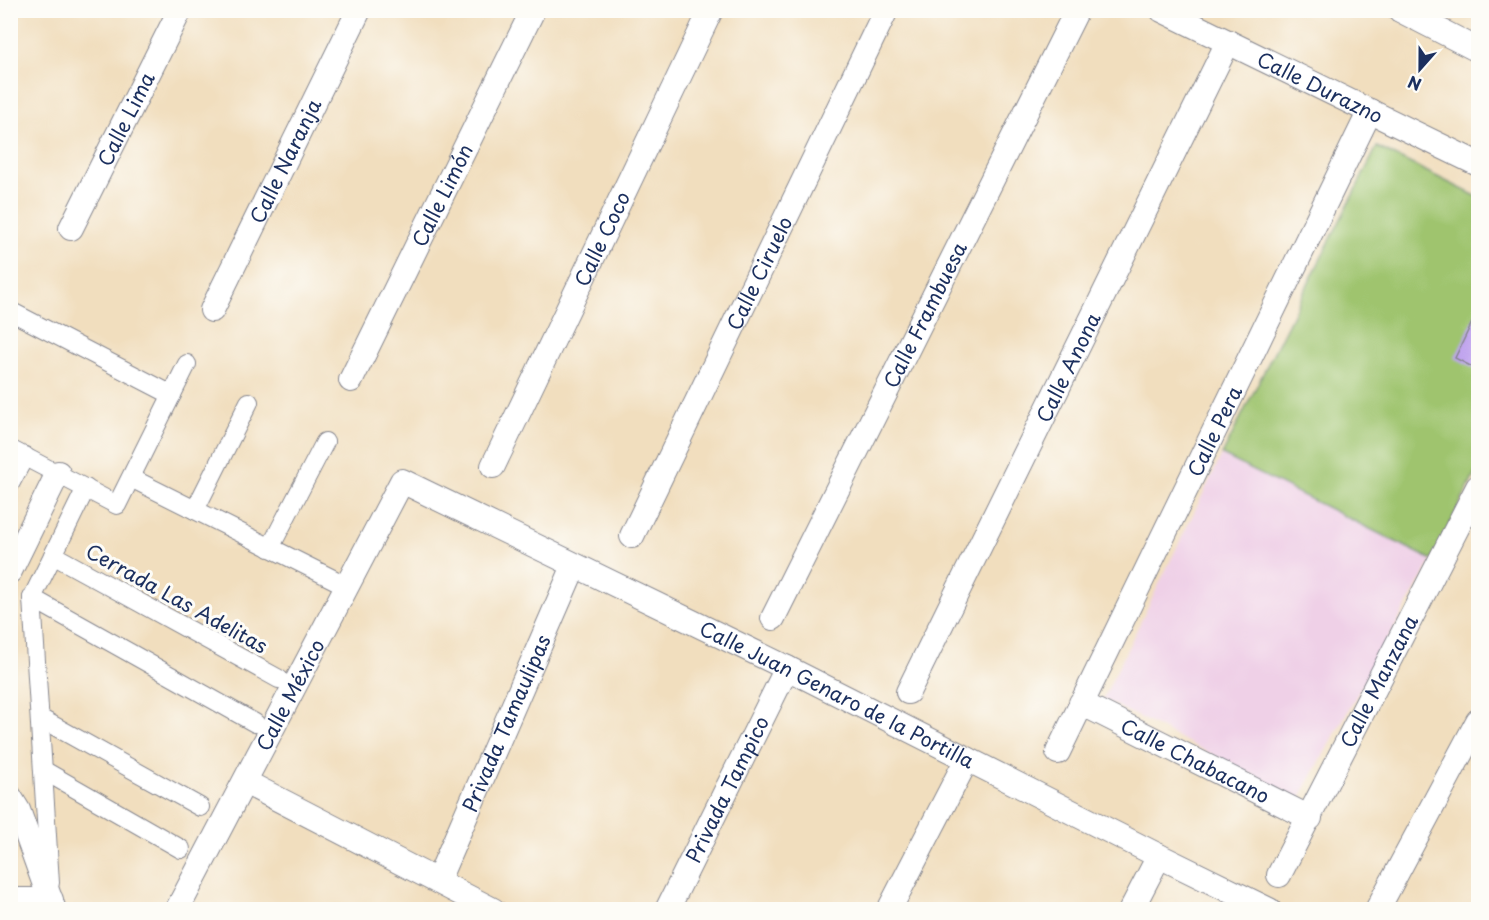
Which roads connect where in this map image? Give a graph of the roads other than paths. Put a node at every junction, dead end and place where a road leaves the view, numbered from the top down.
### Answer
1 (180, 10) edge
2 (358, 10) edge
3 (533, 10) edge
4 (711, 10) edge
5 (886, 10) edge
6 (1077, 10) edge
7 (1162, 10) edge
8 (1400, 10) edge
9 (1441, 20) edge
10 (1228, 42) junction
11 (1479, 50) edge
12 (1370, 111) junction
13 (1479, 164) edge
14 (71, 228) dead end
15 (212, 310) dead end
16 (10, 311) edge
17 (188, 364) dead end
18 (351, 380) dead end
19 (172, 395) junction
20 (249, 402) dead end
21 (325, 442) dead end
22 (17, 453) edge
23 (493, 466) dead end
24 (58, 474) junction
25 (131, 478) junction
26 (402, 481) joint
27 (10, 484) edge
28 (1479, 487) edge
29 (86, 488) junction
30 (195, 510) junction
31 (632, 536) dead end
32 (270, 548) junction
33 (53, 555) junction
34 (573, 566) junction
35 (10, 571) edge
36 (337, 581) dead end
37 (32, 598) junction
38 (773, 618) dead end
39 (787, 668) junction
40 (279, 679) dead end
41 (908, 692) dead end
42 (1081, 703) junction
43 (40, 718) junction
44 (1479, 721) edge
45 (255, 723) dead end
46 (1058, 752) dead end
47 (967, 759) junction
48 (43, 770) junction
49 (245, 782) junction
50 (13, 807) edge
51 (200, 807) dead end
52 (1310, 818) junction
53 (181, 849) dead end
54 (1159, 856) junction
55 (1279, 875) dead end
56 (438, 880) junction
57 (10, 900) edge
58 (52, 905) edge
59 (177, 909) edge
60 (493, 909) edge
61 (667, 909) edge
62 (889, 909) edge
63 (1131, 909) edge
64 (1269, 909) edge
65 (1377, 909) edge

1 - 14 street, Calle Lima
2 - 15 street, Calle Naranja
3 - 18 street, Calle Limón
4 - 23 street, Calle Coco
5 - 31 street, Calle Ciruelo
6 - 38 street, Calle Frambuesa
7 - 10 street, Calle Durazno
8 - 9 street
9 - 11 street
10 - 12 street, Calle Durazno
10 - 41 street, Calle Anona
12 - 13 street, Calle Durazno
12 - 42 street, Calle Pera
16 - 19 street
17 - 19 street
19 - 25 street
20 - 30 street
21 - 32 street
22 - 24 street
22 - 27 street
24 - 29 street
24 - 35 street
25 - 29 street
25 - 30 street
26 - 34 street, Calle Juan Genaro de la Portilla
26 - 49 street, Calle México
28 - 52 street, Calle Manzana
29 - 33 street
30 - 32 street
32 - 36 street
33 - 37 street
33 - 40 street, Cerrada Las Adelitas
34 - 39 street, Calle Juan Genaro de la Portilla
34 - 56 street, Privada Tamaulipas
37 - 43 street
37 - 45 street
39 - 47 street, Calle Juan Genaro de la Portilla
39 - 61 street, Privada Tampico
42 - 46 street, Calle Pera
42 - 52 street, Calle Chabacano
43 - 48 street
43 - 51 street
44 - 65 street
47 - 54 street, Calle Juan Genaro de la Portilla
47 - 62 street
48 - 53 street
48 - 58 street
49 - 56 street
49 - 59 street, Calle México
50 - 58 street
52 - 55 street, Calle Manzana
54 - 63 street
54 - 64 street, Calle Juan Genaro de la Portilla
56 - 60 street
57 - 58 street

